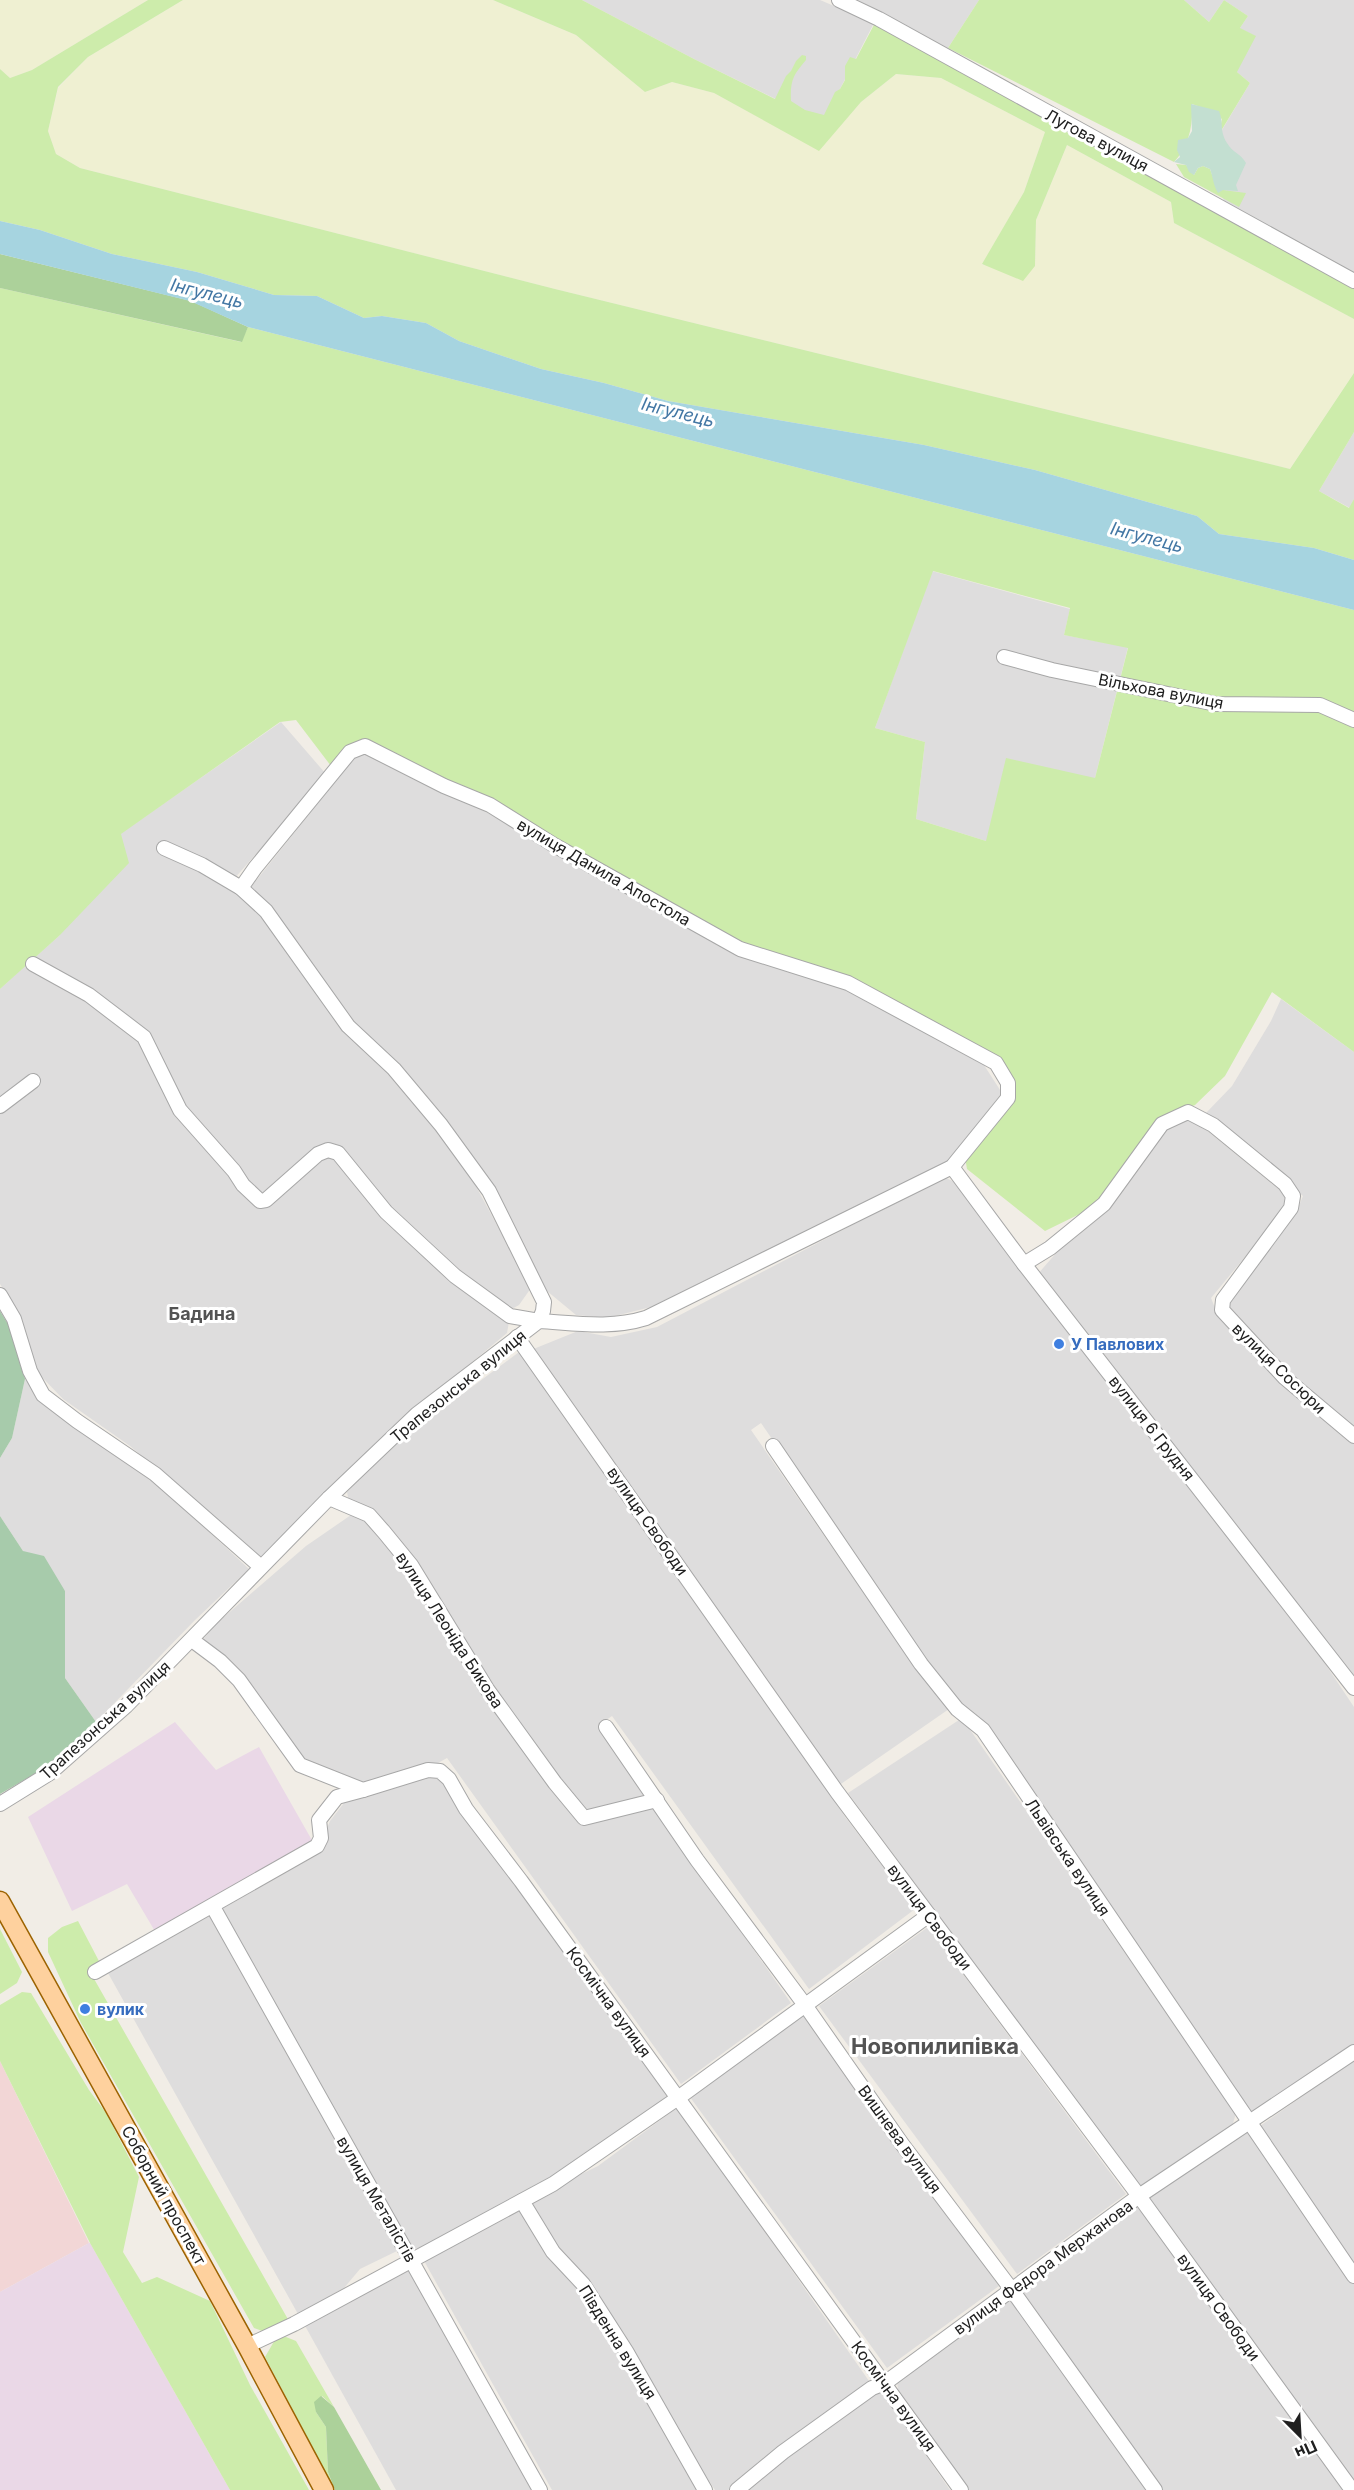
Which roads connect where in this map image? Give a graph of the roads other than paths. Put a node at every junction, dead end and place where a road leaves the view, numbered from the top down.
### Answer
1 (839, 0) edge
2 (1354, 281) edge
3 (1004, 657) dead end
4 (1354, 720) edge
5 (164, 848) dead end
6 (241, 888) junction
7 (33, 964) dead end
8 (33, 1080) dead end
9 (1008, 1083) joint
10 (0, 1106) edge
11 (952, 1167) junction
12 (1024, 1264) junction
13 (0, 1295) edge
14 (539, 1321) junction
15 (517, 1337) junction
16 (1354, 1436) edge
17 (773, 1446) dead end
18 (329, 1498) junction
19 (261, 1567) junction
20 (192, 1640) junction
21 (1354, 1688) edge
22 (606, 1727) dead end
23 (363, 1790) junction
24 (657, 1800) junction
25 (0, 1804) edge
26 (0, 1901) edge
27 (213, 1907) junction
28 (928, 1916) junction
29 (95, 1972) dead end
30 (805, 2005) junction
31 (1354, 2052) edge
32 (678, 2098) junction
33 (1250, 2124) junction
34 (1139, 2196) junction
35 (522, 2201) junction
36 (411, 2259) junction
37 (1354, 2276) edge
38 (1012, 2290) junction
39 (247, 2346) junction
40 (885, 2383) junction
41 (324, 2490) edge
42 (540, 2490) edge
43 (705, 2490) edge
44 (737, 2490) edge
45 (961, 2490) edge
46 (1155, 2490) edge
47 (1352, 2490) edge

1 - 2 street, Лугова вулиця
3 - 4 street, Вільхова вулиця
5 - 6 street
6 - 9 street, вулиця Данила Апостола
6 - 14 street
7 - 14 street
8 - 10 street
9 - 11 street, Трапезонська вулиця
11 - 12 street, вулиця 6 Грудня
11 - 14 street, Трапезонська вулиця
12 - 16 street, вулиця Сосюри
12 - 21 street, вулиця 6 Грудня
13 - 19 street
14 - 15 street, Трапезонська вулиця
15 - 18 street, Трапезонська вулиця
15 - 28 street, вулиця Свободи
17 - 33 street, Львівська вулиця
18 - 19 street, Трапезонська вулиця
18 - 24 street, вулиця Леоніда Бикова
19 - 20 street, Трапезонська вулиця
20 - 23 street
20 - 25 street, Трапезонська вулиця
22 - 24 street, Вишнева вулиця
23 - 27 street
23 - 32 street, Космічна вулиця
24 - 30 street, Вишнева вулиця
26 - 39 main road, Соборний проспект
27 - 29 street
27 - 36 street, вулиця Металістів
28 - 30 street
28 - 34 street, вулиця Свободи
30 - 32 street
30 - 38 street, Вишнева вулиця
31 - 33 street, вулиця Федора Мержанова
32 - 35 street
32 - 40 street, Космічна вулиця
33 - 34 street, вулиця Федора Мержанова
33 - 37 street, Львівська вулиця
34 - 38 street, вулиця Федора Мержанова
34 - 47 street, вулиця Свободи
35 - 36 street
35 - 43 street, Південна вулиця
36 - 39 street
36 - 42 street, вулиця Металістів
38 - 40 street, вулиця Федора Мержанова
38 - 46 street, Вишнева вулиця
39 - 41 main road, Соборний проспект
40 - 44 street, вулиця Федора Мержанова
40 - 45 street, Космічна вулиця

